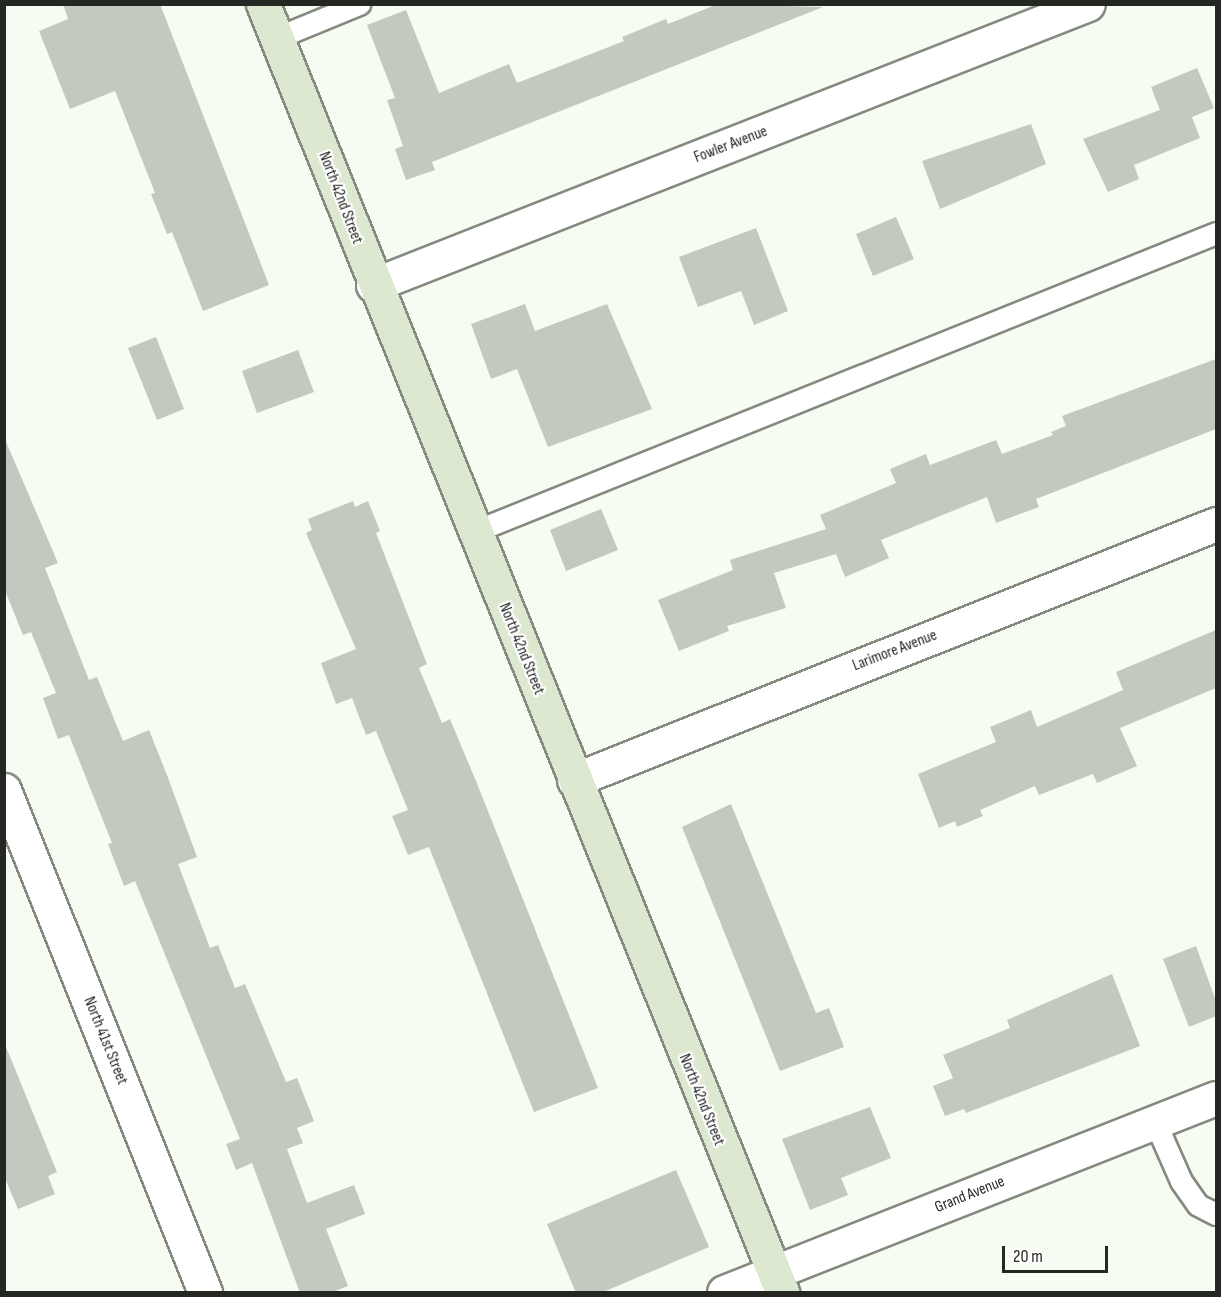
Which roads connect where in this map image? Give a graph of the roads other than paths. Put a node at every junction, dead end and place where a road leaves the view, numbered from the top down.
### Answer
1 (263, 4) edge
2 (359, 4) edge
3 (1088, 4) edge
4 (276, 38) junction
5 (1216, 233) edge
6 (373, 285) junction
7 (1216, 524) edge
8 (473, 531) junction
9 (574, 780) junction
10 (4, 790) edge
11 (1216, 1098) edge
12 (1155, 1122) junction
13 (1216, 1214) edge
14 (777, 1283) edge
15 (205, 1293) edge
16 (724, 1293) edge

1 - 4 main road, North 42nd Street
2 - 4 lane
3 - 6 street, Fowler Avenue
4 - 6 main road, North 42nd Street
5 - 8 lane
6 - 8 main road, North 42nd Street
7 - 9 street, Larimore Avenue
8 - 9 main road, North 42nd Street
9 - 14 main road, North 42nd Street
10 - 15 street, North 41st Street
11 - 12 street, Grand Avenue
12 - 13 lane
12 - 14 street, Grand Avenue
14 - 16 street, Grand Avenue

